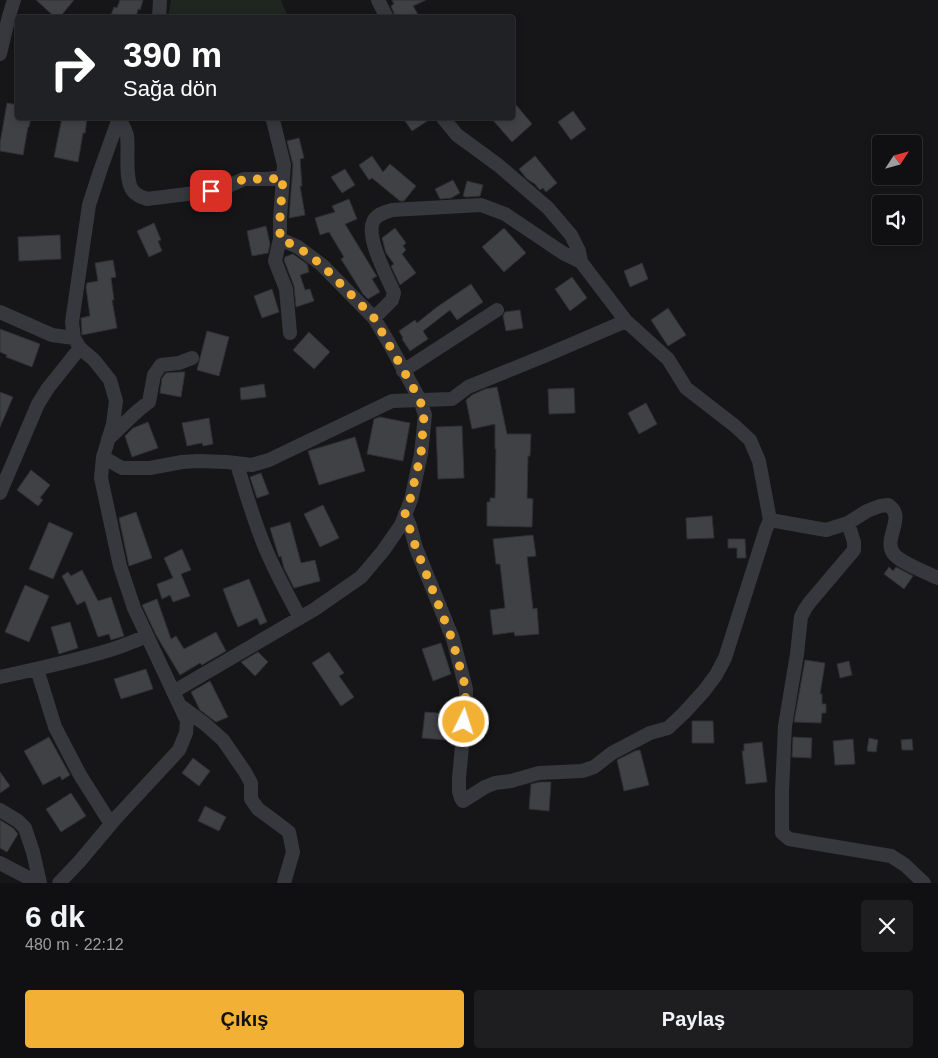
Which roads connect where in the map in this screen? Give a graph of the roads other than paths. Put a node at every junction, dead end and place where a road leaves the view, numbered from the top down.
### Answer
1 (14, 0) edge
2 (160, 0) edge
3 (378, 0) edge
4 (159, 15) edge
5 (386, 15) edge
6 (0, 54) edge
7 (118, 120) edge
8 (120, 120) edge
9 (273, 120) edge
10 (445, 120) edge
11 (283, 178) junction
12 (280, 239) junction
13 (581, 262) junction
14 (497, 310) dead end
15 (0, 312) edge
16 (374, 318) junction
17 (626, 321) junction
18 (290, 333) dead end
19 (77, 343) junction
20 (192, 358) dead end
21 (403, 371) junction
22 (420, 400) junction
23 (108, 439) junction
24 (103, 457) junction
25 (237, 464) junction
26 (0, 492) edge
27 (405, 514) junction
28 (770, 520) junction
29 (848, 524) junction
30 (938, 578) edge
31 (300, 618) junction
32 (147, 636) junction
33 (37, 669) junction
34 (0, 677) edge
35 (173, 692) junction
36 (179, 705) junction
37 (0, 810) edge
38 (111, 824) junction
39 (0, 863) edge
40 (39, 883) edge
41 (59, 883) edge
42 (284, 883) edge
43 (924, 883) edge

1 - 6 street
2 - 4 street
3 - 5 street
7 - 19 street
8 - 11 street
9 - 11 street
10 - 13 street
11 - 12 street
12 - 16 street
12 - 18 street
13 - 16 street
13 - 17 street
14 - 21 street
15 - 19 street
16 - 21 street
17 - 22 street
17 - 28 street
19 - 23 street
19 - 26 street
20 - 23 street
21 - 22 street
22 - 25 street
22 - 27 street
23 - 24 street
24 - 25 street
24 - 32 street
25 - 31 street
27 - 28 street
27 - 31 street
28 - 29 street
29 - 30 street
29 - 43 street
31 - 35 street
32 - 33 street
32 - 35 street
33 - 34 street
33 - 38 street
35 - 36 street
36 - 38 street
36 - 42 street
37 - 40 street
38 - 41 street
39 - 40 street

